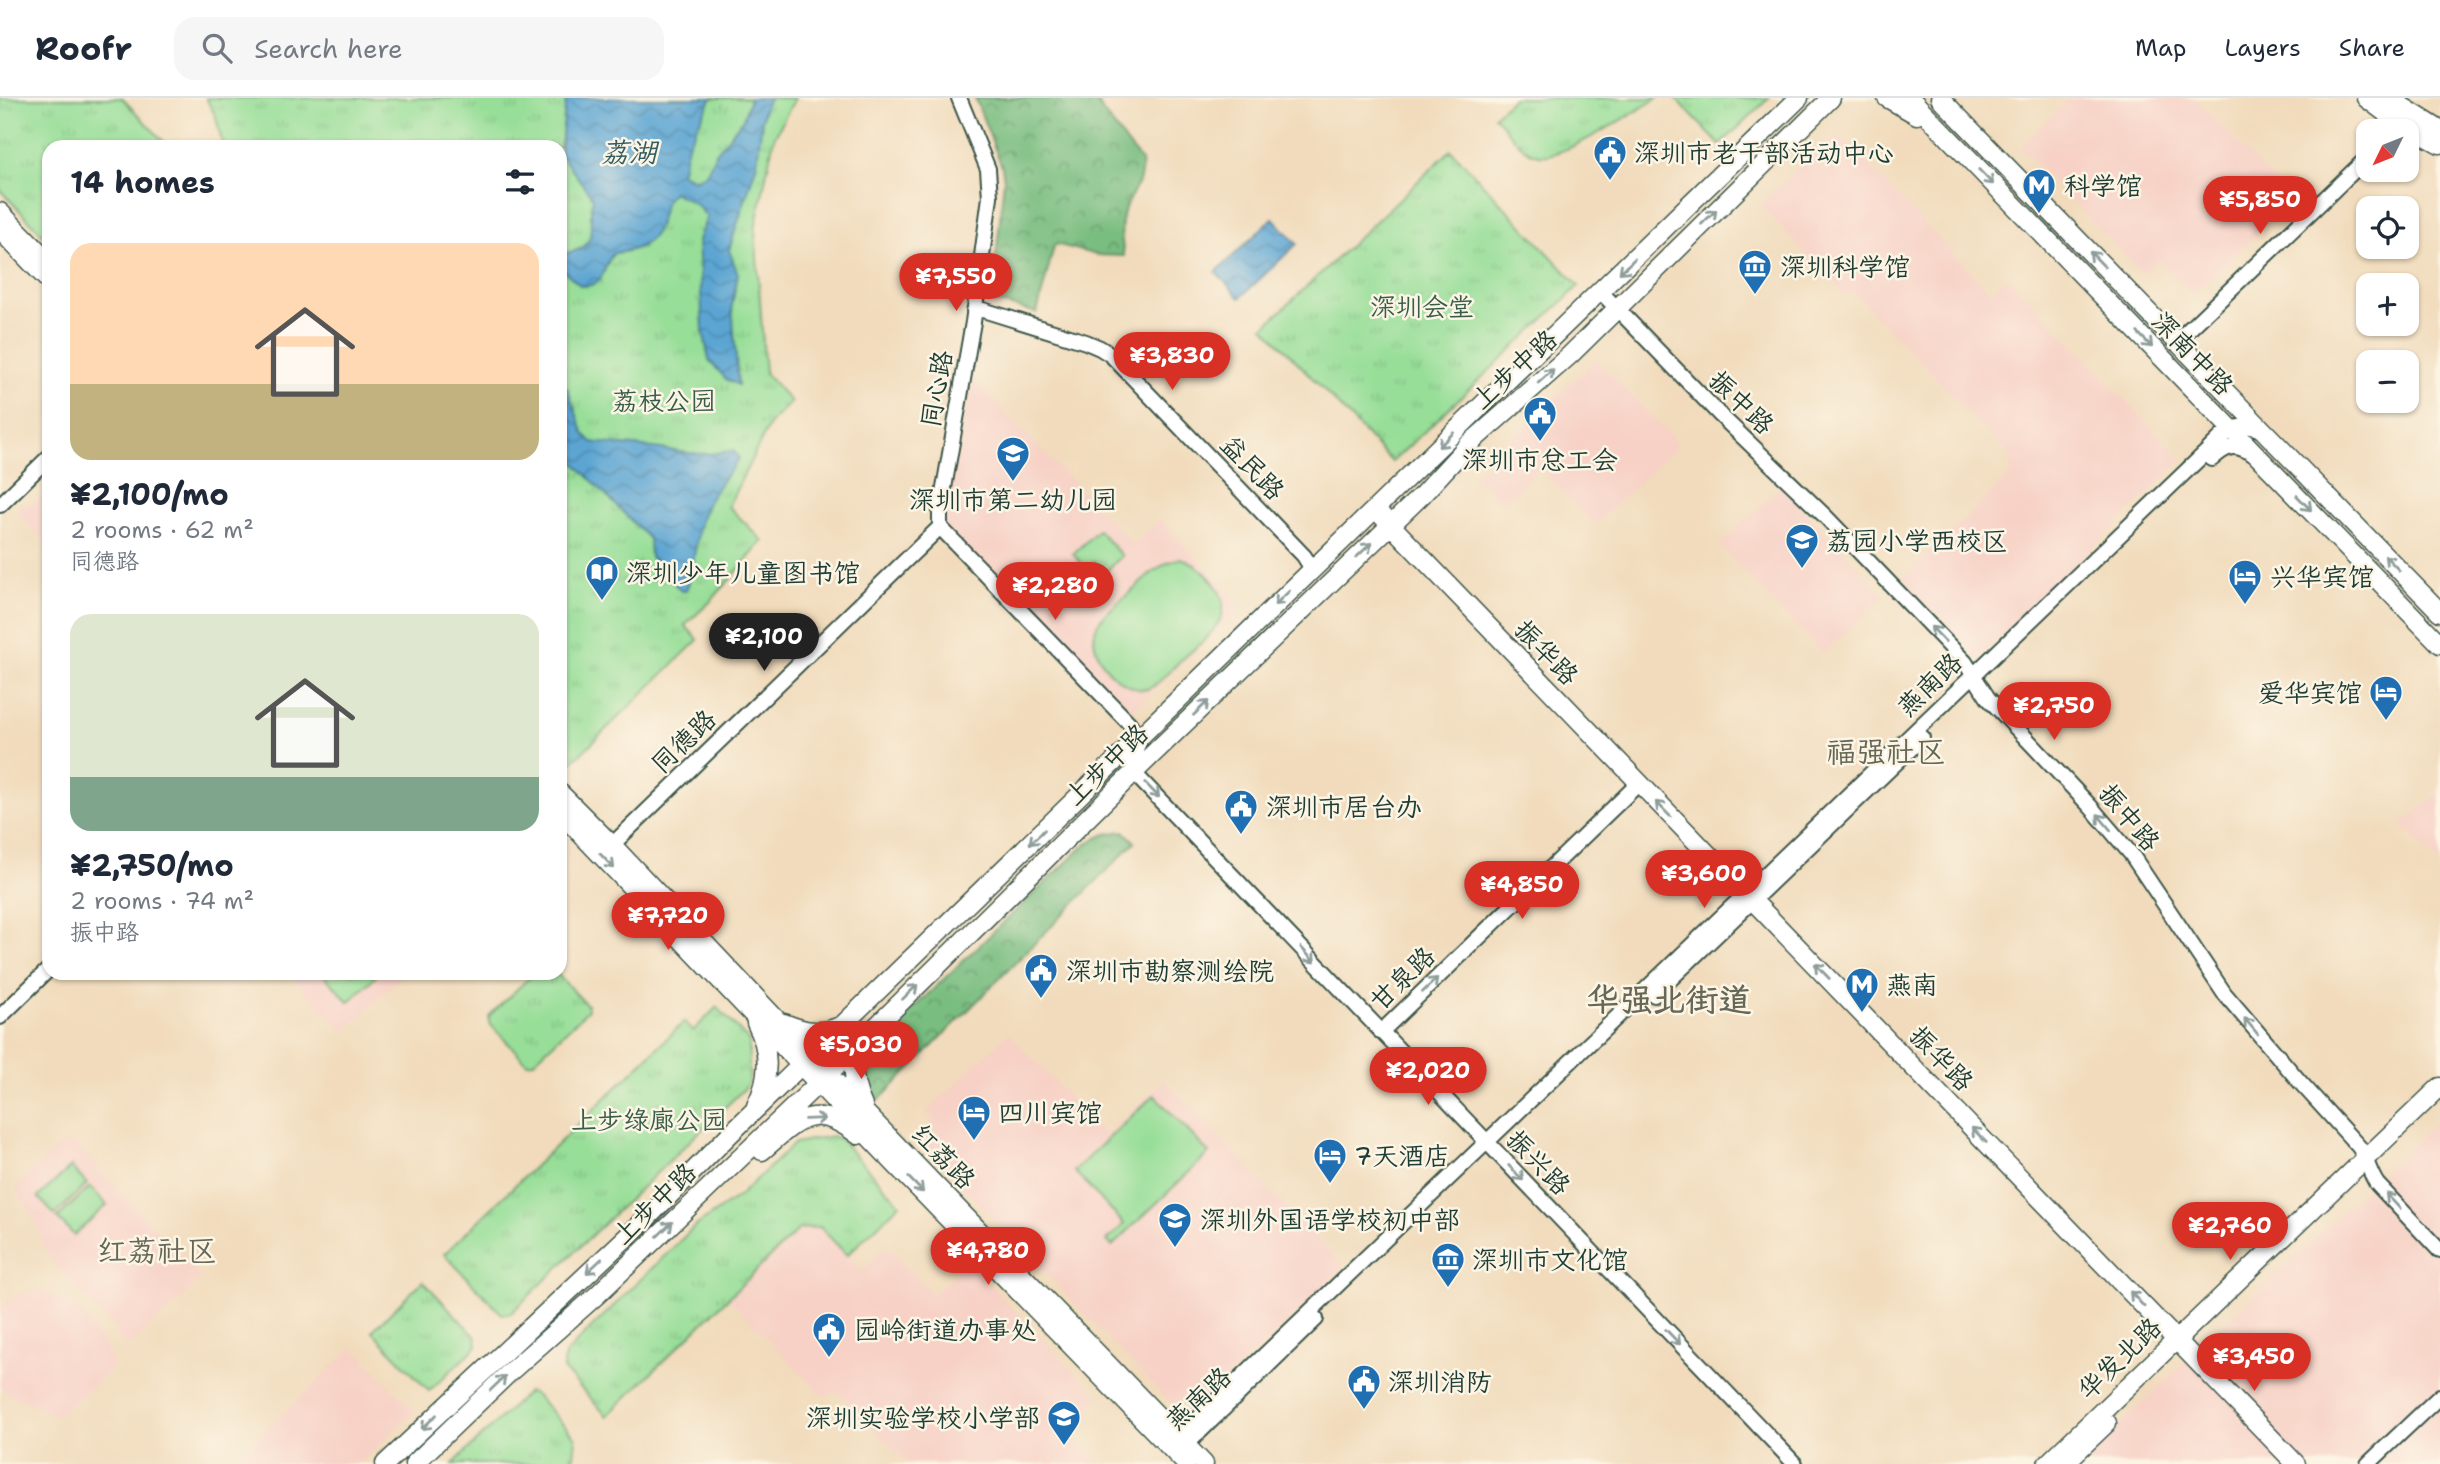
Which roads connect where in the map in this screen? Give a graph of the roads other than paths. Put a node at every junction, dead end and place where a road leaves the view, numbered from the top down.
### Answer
1 (959, 98) edge
2 (1799, 98) edge
3 (1847, 98) edge
4 (1886, 98) edge
5 (1910, 98) edge
6 (2366, 98) edge
7 (2389, 98) edge
8 (1944, 101) edge
9 (1825, 103) edge
10 (2397, 119) edge
11 (2401, 119) edge
12 (2419, 126) edge
13 (1938, 128) junction
14 (2440, 130) edge
15 (2419, 132) edge
16 (2440, 144) edge
17 (2356, 169) edge
18 (0, 212) edge
19 (0, 230) edge
20 (42, 255) edge
21 (42, 274) edge
22 (1601, 292) junction
23 (1616, 308) junction
24 (974, 311) junction
25 (2177, 341) junction
26 (2231, 429) junction
27 (2265, 432) junction
28 (2260, 458) junction
29 (42, 464) edge
30 (0, 505) edge
31 (1374, 509) junction
32 (1390, 525) junction
33 (940, 527) junction
34 (1312, 569) junction
35 (2440, 612) edge
36 (2440, 644) edge
37 (1975, 680) junction
38 (1141, 735) junction
39 (1134, 772) junction
40 (1639, 784) junction
41 (567, 800) edge
42 (567, 818) edge
43 (612, 845) junction
44 (1750, 896) junction
45 (42, 976) edge
46 (756, 1008) junction
47 (0, 1017) edge
48 (846, 1023) junction
49 (1381, 1032) junction
50 (862, 1040) junction
51 (807, 1061) junction
52 (823, 1078) junction
53 (2440, 1087) edge
54 (2440, 1102) edge
55 (867, 1115) junction
56 (749, 1116) junction
57 (1489, 1145) junction
58 (894, 1163) junction
59 (2368, 1164) junction
60 (717, 1178) junction
61 (2440, 1251) edge
62 (2180, 1344) junction
63 (2440, 1396) edge
64 (1181, 1450) edge
65 (385, 1464) edge
66 (414, 1464) edge
67 (1204, 1464) edge
68 (1795, 1464) edge
69 (2047, 1464) edge
70 (2064, 1464) edge
71 (2296, 1464) edge
72 (2368, 1464) edge

1 - 24 street, 同心路
2 -> 22 main road, 上步中路
3 - 9 main road
4 - 13 main road
5 - 13 main road, 深南中路
6 - 10 main road
7 - 11 main road
25 -> 8 main road, 深南中路
23 -> 9 main road, 上步中路
12 - 14 main road
13 -> 26 main road, 深南中路
15 - 16 main road
17 - 25 street
18 - 20 main road
19 - 21 main road
22 - 23 street, 振中路
22 -> 31 main road, 上步中路
32 -> 23 main road, 上步中路
37 -> 23 street, 振中路
24 - 33 street, 同心路
24 - 34 street, 益民路
25 - 27 main road, 深南中路
26 - 27 street
26 - 28 main road, 深南中路
26 - 37 street, 燕南路
35 -> 27 main road, 深南中路
28 -> 36 main road, 深南中路
28 - 37 street, 燕南路
29 - 30 street
31 - 32 main road, 振华路
31 - 34 main road, 上步中路
39 -> 32 main road, 上步中路
32 - 40 main road, 振华路
33 - 38 street
33 - 43 street, 同德路
34 -> 38 main road, 上步中路
37 - 44 street, 燕南路
59 -> 37 street, 振中路
38 - 39 street
38 -> 48 main road, 上步中路
39 -> 49 street, 振兴路
50 -> 39 main road, 上步中路
44 -> 40 main road, 振华路
49 -> 40 street, 甘泉路
41 - 43 main road, 红荔路
42 -> 46 main road, 红荔路
43 - 46 main road, 红荔路
44 - 57 street, 燕南路
62 -> 44 main road, 振华路
45 - 47 street
46 - 48 main road
46 - 51 main road, 红荔路
46 - 56 main road
48 - 51 main road, 上步中路
49 - 57 street, 振兴路
50 - 52 main road, 上步中路
50 - 55 main road
51 - 52 main road, 红荔路
51 - 56 main road, 上步中路
52 - 55 main road, 红荔路
52 - 58 main road, 红荔路
52 - 60 main road, 上步中路
53 - 59 main road, 华发北路
54 - 59 main road, 华发北路
55 - 64 main road, 红荔路
56 -> 65 main road, 上步中路
57 - 64 street, 燕南路
57 -> 68 street, 振兴路
60 -> 58 main road
58 -> 64 main road, 红荔路
61 -> 59 street, 振中路
59 - 62 main road, 华发北路
66 -> 60 main road, 上步中路
62 - 69 main road, 华发北路
62 - 70 main road, 华发北路
62 - 71 main road, 振华路
63 - 72 street
64 - 67 main road, 红荔路

